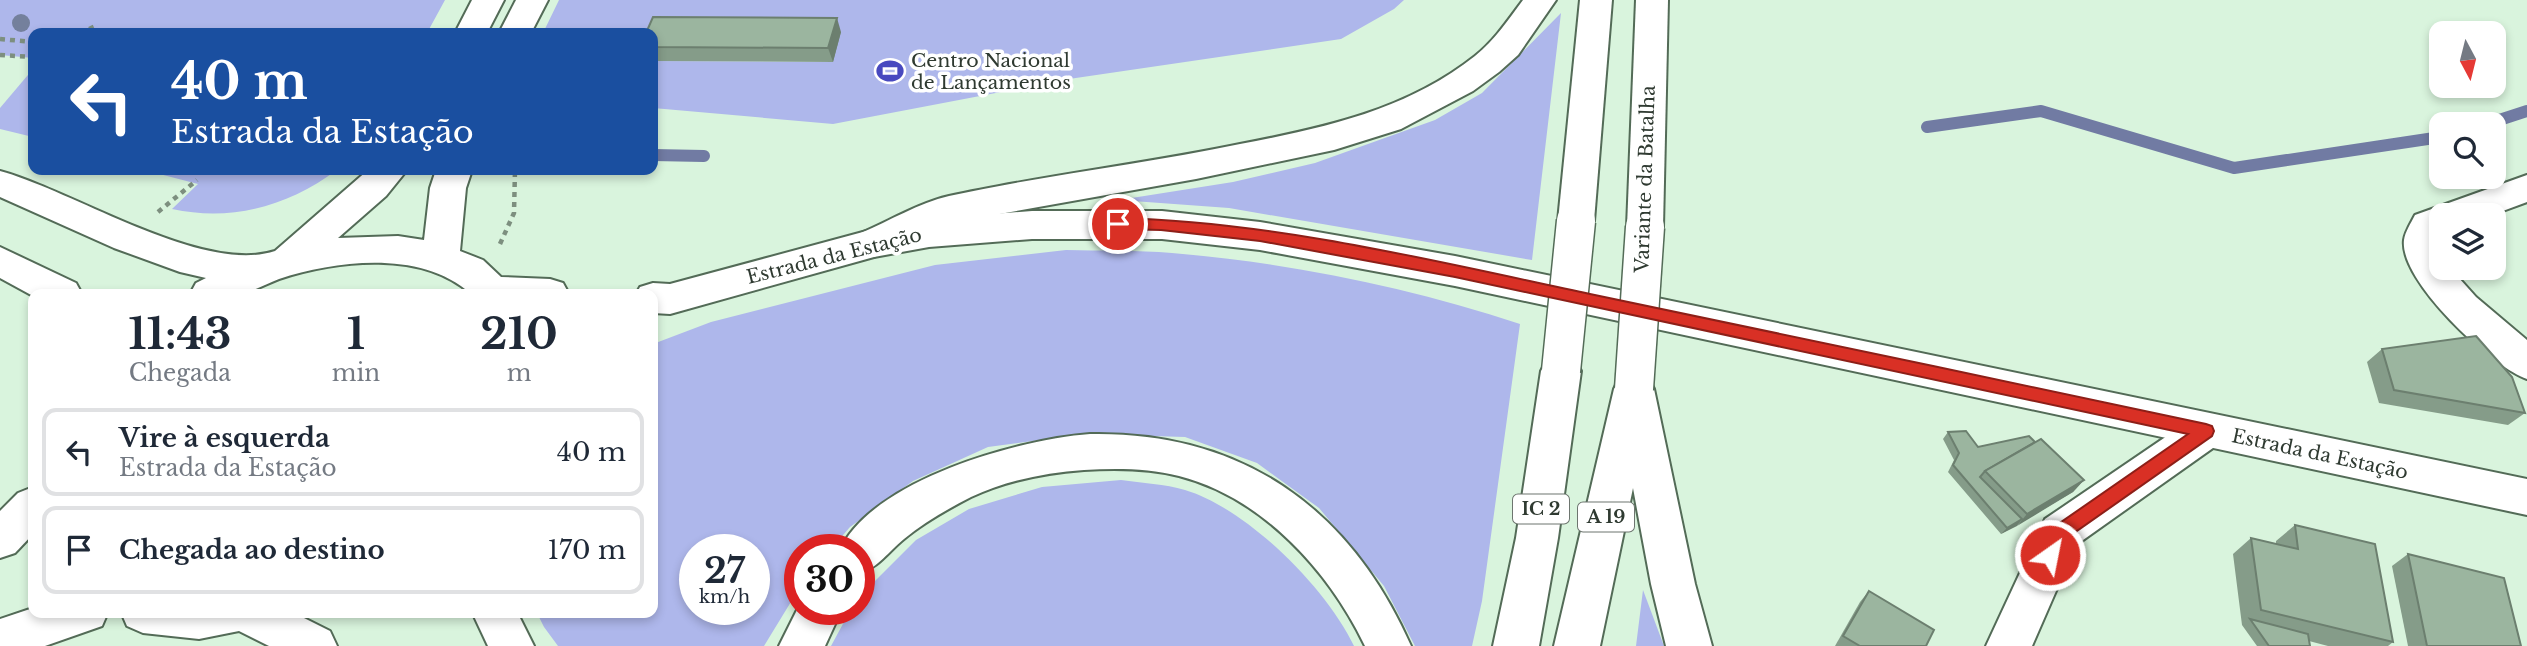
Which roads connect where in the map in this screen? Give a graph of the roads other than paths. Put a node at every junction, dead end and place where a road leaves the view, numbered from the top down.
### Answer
1 (488, 0) edge
2 (532, 0) edge
3 (1540, 0) edge
4 (1596, 0) edge
5 (1652, 0) edge
6 (474, 28) edge
7 (518, 28) edge
8 (381, 179) edge
9 (451, 179) edge
10 (0, 184) edge
11 (2527, 188) edge
12 (2486, 203) edge
13 (2429, 225) edge
14 (874, 243) junction
15 (441, 258) junction
16 (5, 266) edge
17 (271, 266) junction
18 (2429, 266) edge
19 (2437, 280) edge
20 (53, 289) edge
21 (220, 289) edge
22 (491, 289) edge
23 (659, 302) edge
24 (2527, 363) edge
25 (1634, 388) junction
26 (2206, 431) junction
27 (2527, 497) edge
28 (28, 511) edge
29 (875, 538) edge
30 (0, 539) edge
31 (68, 618) edge
32 (258, 618) edge
33 (497, 618) edge
34 (812, 625) edge
35 (0, 640) edge
36 (314, 646) edge
37 (511, 646) edge
38 (802, 646) edge
39 (1388, 646) edge
40 (1516, 646) edge
41 (1577, 646) edge
42 (1689, 646) edge
43 (2009, 646) edge

1 - 6 main road
2 - 7 main road
3 - 14 main road
4 - 40 main road, IC 2, bridge
5 - 25 main road, Variante da Batalha / A 19, bridge
8 - 17 main road
9 - 15 main road
10 - 17 main road
11 - 12 main road
13 - 18 main road
14 - 23 main road, Estrada da Estação
14 - 26 main road, Estrada da Estação
15 - 17 main road
15 - 22 main road
16 - 20 main road
17 - 21 main road
19 - 24 main road
25 - 41 main road, Variante da Batalha / A 19
25 - 42 main road
26 - 27 main road, Estrada da Estação
26 - 43 main road
28 - 30 main road
29 - 39 main road
31 - 35 main road
32 - 36 main road
33 - 37 main road
34 - 38 main road

